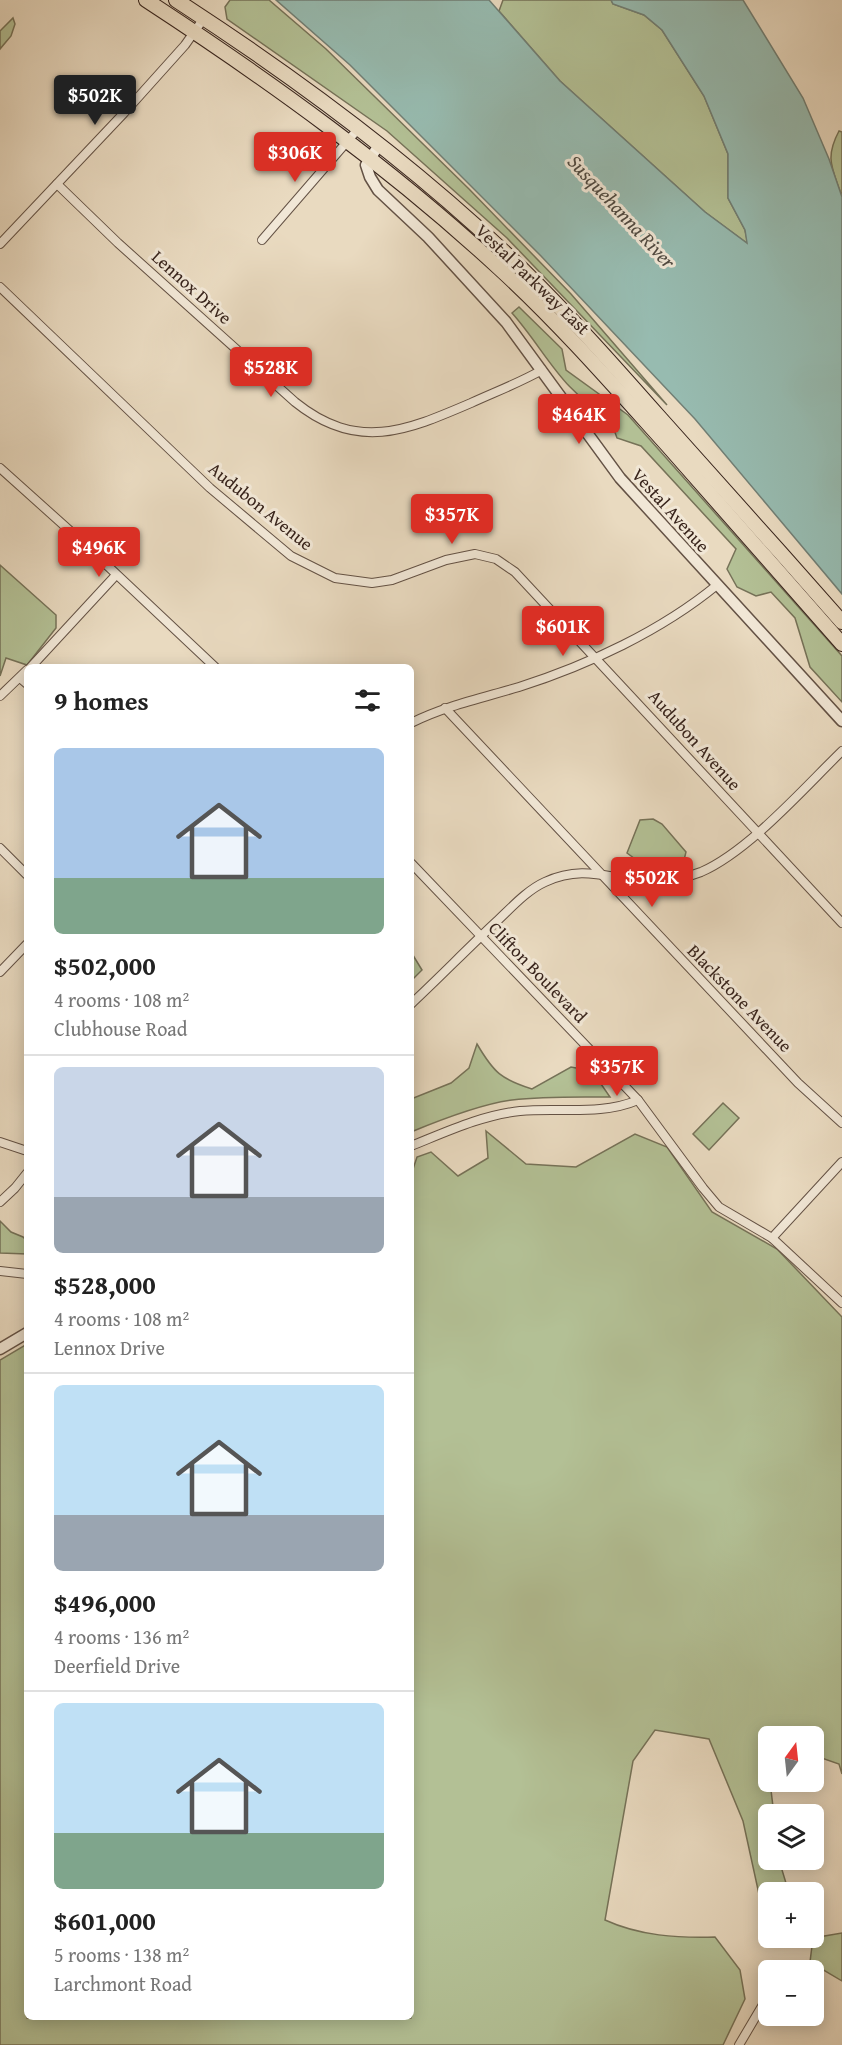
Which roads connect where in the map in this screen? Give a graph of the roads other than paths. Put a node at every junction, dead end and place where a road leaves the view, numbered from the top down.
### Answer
1 (146, 0) edge
2 (176, 0) edge
3 (204, 18) junction
4 (195, 32) junction
5 (358, 129) junction
6 (348, 141) junction
7 (378, 145) junction
8 (369, 157) junction
9 (57, 184) junction
10 (262, 240) dead end
11 (0, 244) edge
12 (0, 287) edge
13 (542, 370) junction
14 (0, 468) edge
15 (116, 575) junction
16 (717, 585) junction
17 (842, 622) edge
18 (842, 644) edge
19 (597, 657) junction
20 (33, 664) edge
21 (212, 664) edge
22 (24, 681) edge
23 (0, 696) edge
24 (445, 708) junction
25 (842, 721) edge
26 (414, 722) edge
27 (842, 751) edge
28 (757, 833) junction
29 (0, 848) edge
30 (414, 866) edge
31 (24, 871) edge
32 (602, 874) junction
33 (842, 923) edge
34 (481, 936) junction
35 (24, 947) edge
36 (0, 972) edge
37 (414, 1001) edge
38 (638, 1100) junction
39 (842, 1123) edge
40 (0, 1142) edge
41 (414, 1145) edge
42 (24, 1150) edge
43 (842, 1162) edge
44 (24, 1177) edge
45 (0, 1202) edge
46 (772, 1238) junction
47 (0, 1271) edge
48 (24, 1274) edge
49 (842, 1304) edge
50 (24, 1335) edge
51 (0, 1348) edge
52 (758, 2013) edge
53 (739, 2045) edge

1 - 4 main road, Vestal Parkway East
2 - 3 main road, Vestal Parkway East
3 - 4 street
3 - 5 main road, Vestal Parkway East
4 - 6 main road, Vestal Parkway East
4 - 9 street
5 - 6 street
5 - 7 main road, Vestal Parkway East
6 - 8 main road, Vestal Parkway East
6 - 10 street
7 - 8 street
7 - 17 main road, Vestal Parkway East
8 - 13 street, Vestal Avenue
8 - 18 main road, Vestal Parkway East
9 - 11 street
9 - 13 street, Lennox Drive
12 - 19 street, Audubon Avenue
13 - 16 street, Vestal Avenue
14 - 15 street
15 - 20 street
15 - 21 street
16 - 19 street
16 - 25 street, Vestal Avenue
19 - 24 street
19 - 28 street, Audubon Avenue
22 - 23 street
24 - 26 street
24 - 32 street, Blackstone Avenue
27 - 28 street
28 - 32 street
28 - 33 street, Audubon Avenue
29 - 31 street
30 - 34 street, Clifton Boulevard
32 - 34 street
32 - 39 street, Blackstone Avenue
34 - 37 street
34 - 38 street, Clifton Boulevard
35 - 36 street
38 - 41 street
38 - 46 street, Clifton Boulevard
40 - 42 street
43 - 46 street
44 - 45 street
46 - 49 street, Clifton Boulevard
47 - 48 street
50 - 51 street
52 - 53 street

